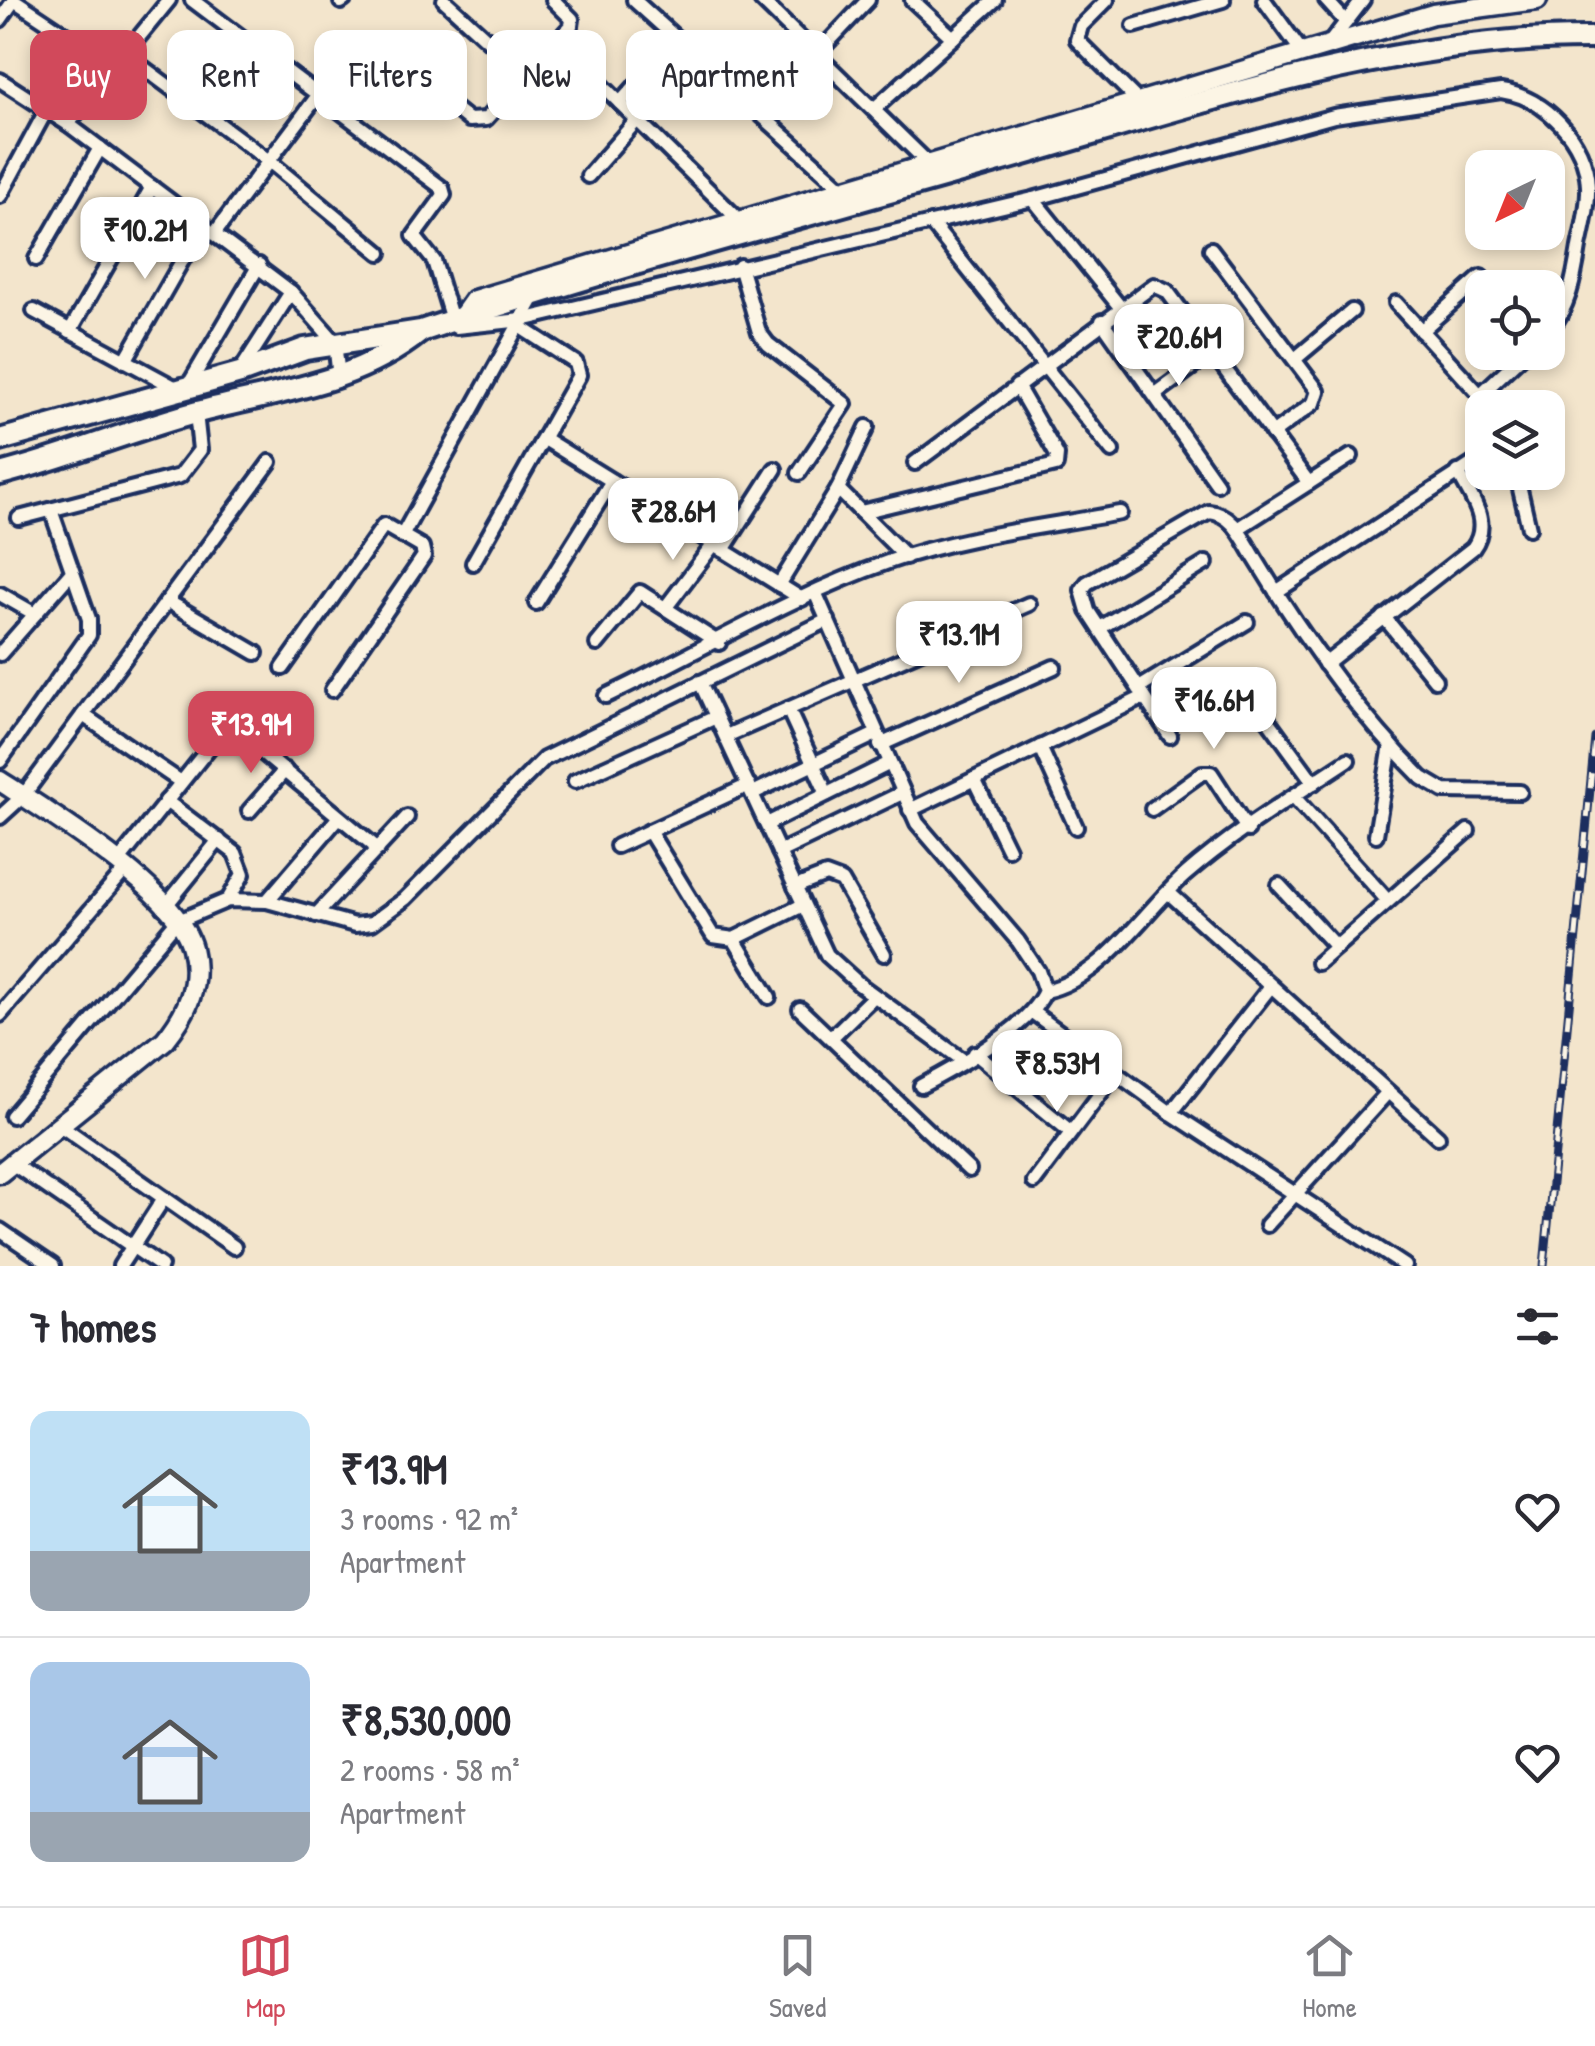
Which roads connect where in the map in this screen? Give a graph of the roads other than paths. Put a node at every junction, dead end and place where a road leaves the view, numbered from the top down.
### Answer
1 (14, 0) edge
2 (169, 0) edge
3 (444, 0) edge
4 (554, 0) edge
5 (634, 0) edge
6 (760, 0) edge
7 (868, 0) edge
8 (912, 0) edge
9 (995, 0) edge
10 (1107, 0) edge
11 (1223, 0) edge
12 (1264, 0) edge
13 (1326, 0) edge
14 (1363, 0) edge
15 (1537, 0) edge
16 (198, 2) edge
17 (0, 20) edge
18 (1346, 22) junction
19 (1134, 26) dead end
20 (59, 30) edge
21 (145, 30) edge
22 (564, 30) edge
23 (667, 30) edge
24 (792, 30) edge
25 (833, 37) edge
26 (954, 38) junction
27 (1595, 38) edge
28 (487, 39) edge
29 (1329, 44) junction
30 (1302, 52) junction
31 (833, 69) edge
32 (147, 70) edge
33 (0, 80) edge
34 (606, 89) edge
35 (314, 91) edge
36 (626, 96) edge
37 (30, 99) edge
38 (314, 99) edge
39 (1137, 100) junction
40 (620, 103) junction
41 (626, 109) edge
42 (874, 109) junction
43 (41, 120) edge
44 (62, 120) edge
45 (71, 120) edge
46 (352, 120) edge
47 (638, 120) joint
48 (767, 120) edge
49 (68, 124) junction
50 (100, 148) junction
51 (269, 161) junction
52 (927, 162) junction
53 (588, 176) dead end
54 (152, 187) junction
55 (842, 188) junction
56 (0, 196) edge
57 (1033, 199) junction
58 (739, 220) junction
59 (932, 223) junction
60 (203, 224) junction
61 (215, 233) junction
62 (1211, 249) dead end
63 (380, 253) dead end
64 (36, 259) dead end
65 (258, 266) junction
66 (740, 266) junction
67 (1465, 291) edge
68 (292, 292) junction
69 (535, 295) junction
70 (1396, 302) dead end
71 (1565, 304) edge
72 (1120, 307) junction
73 (1352, 310) dead end
74 (34, 312) dead end
75 (457, 319) junction
76 (1102, 321) junction
77 (520, 323) junction
78 (421, 330) junction
79 (70, 331) junction
80 (1421, 331) junction
81 (335, 342) junction
82 (1212, 353) junction
83 (1294, 359) junction
84 (125, 361) junction
85 (1042, 367) junction
86 (1507, 370) edge
87 (240, 373) junction
88 (340, 378) junction
89 (1017, 386) junction
90 (183, 388) junction
91 (1477, 390) edge
92 (1485, 390) edge
93 (1156, 393) junction
94 (196, 413) junction
95 (867, 428) dead end
96 (1272, 434) junction
97 (543, 438) junction
98 (0, 440) edge
99 (1112, 451) dead end
100 (1351, 456) dead end
101 (270, 462) dead end
102 (916, 464) dead end
103 (1465, 468) edge
104 (775, 469) dead end
105 (1458, 472) junction
106 (799, 473) dead end
107 (0, 474) edge
108 (612, 481) junction
109 (1308, 483) junction
110 (1217, 484) dead end
111 (838, 489) junction
112 (1520, 490) edge
113 (51, 510) junction
114 (861, 512) junction
115 (1120, 513) dead end
116 (19, 518) dead end
117 (1529, 528) dead end
118 (1237, 529) junction
119 (402, 536) junction
120 (718, 547) junction
121 (906, 557) junction
122 (473, 563) dead end
123 (1206, 563) dead end
124 (70, 572) junction
125 (779, 584) junction
126 (815, 592) junction
127 (1276, 592) junction
128 (0, 594) edge
129 (802, 599) junction
130 (167, 601) junction
131 (536, 603) dead end
132 (1029, 604) dead end
133 (666, 607) junction
134 (35, 614) junction
135 (1384, 617) junction
136 (828, 620) junction
137 (1246, 622) dead end
138 (1100, 628) junction
139 (719, 643) junction
140 (597, 644) dead end
141 (256, 653) dead end
142 (0, 654) edge
143 (1324, 664) junction
144 (1054, 667) dead end
145 (283, 668) dead end
146 (1435, 680) dead end
147 (853, 681) junction
148 (700, 682) junction
149 (1244, 686) dead end
150 (332, 690) dead end
151 (1142, 692) junction
152 (606, 696) dead end
153 (788, 709) junction
154 (83, 714) junction
155 (716, 717) junction
156 (726, 736) junction
157 (1170, 736) dead end
158 (878, 739) junction
159 (1392, 745) junction
160 (1040, 747) junction
161 (1348, 760) dead end
162 (0, 761) edge
163 (814, 764) junction
164 (888, 764) junction
165 (285, 770) junction
166 (974, 779) junction
167 (0, 781) edge
168 (181, 782) junction
169 (575, 782) dead end
170 (1314, 783) junction
171 (751, 789) junction
172 (1520, 792) dead end
173 (902, 793) junction
174 (828, 794) junction
175 (23, 796) junction
176 (1294, 797) junction
177 (166, 801) junction
178 (1152, 808) dead end
179 (910, 810) junction
180 (250, 811) dead end
181 (0, 817) edge
182 (340, 817) junction
183 (408, 817) dead end
184 (767, 824) junction
185 (1076, 827) dead end
186 (1248, 830) junction
187 (649, 831) junction
188 (1468, 831) dead end
189 (1376, 835) dead end
190 (219, 840) junction
191 (617, 846) dead end
192 (378, 849) junction
193 (1008, 849) dead end
194 (779, 852) junction
195 (122, 866) junction
196 (1279, 885) dead end
197 (795, 887) junction
198 (1168, 894) junction
199 (228, 900) junction
200 (1388, 901) junction
201 (267, 902) junction
202 (802, 905) junction
203 (170, 915) junction
204 (316, 915) junction
205 (734, 939) junction
206 (1336, 947) junction
207 (884, 954) dead end
208 (1318, 963) dead end
209 (1271, 986) junction
210 (1045, 990) junction
211 (874, 996) junction
212 (770, 997) dead end
213 (800, 1009) dead end
214 (1032, 1012) junction
215 (0, 1015) edge
216 (831, 1038) junction
217 (970, 1057) junction
218 (1115, 1074) junction
219 (921, 1086) dead end
220 (1388, 1092) junction
221 (1171, 1113) junction
222 (12, 1116) dead end
223 (60, 1125) junction
224 (1072, 1132) junction
225 (1438, 1137) dead end
226 (6, 1168) edge
227 (969, 1170) dead end
228 (1034, 1182) dead end
229 (1295, 1195) junction
230 (164, 1198) junction
231 (1268, 1226) dead end
232 (0, 1230) edge
233 (132, 1247) junction
234 (234, 1247) dead end
235 (53, 1266) edge
236 (120, 1266) edge
237 (161, 1266) edge
238 (1405, 1266) edge

1 - 17 street
1 - 20 street
2 - 21 street
3 - 28 street
4 - 22 street
5 - 23 street
6 - 24 street
7 - 25 street
8 - 26 street
9 - 26 street
10 - 39 street
11 - 19 street
12 - 30 street
13 - 18 street
14 - 18 street
15 - 29 street
16 - 35 street
18 - 29 street
26 - 42 street
27 - 69 main road
29 - 30 street
30 - 39 street
31 - 42 street
32 - 51 street
33 - 37 street
34 - 40 street
36 - 40 street
38 - 51 street
39 - 52 street
40 - 41 street
42 - 52 street
43 - 56 street
44 - 49 street
45 - 49 street
46 - 75 street
47 - 53 street
47 - 58 street
48 - 55 street
49 - 50 street
50 - 54 street
50 - 64 street
51 - 61 street
51 - 63 street
52 - 55 street
54 - 60 street
54 - 79 street
55 - 58 street
57 - 59 street
57 - 71 street
57 - 72 street
58 - 75 street
59 - 66 street
59 - 85 street
60 - 61 street
60 - 84 street
61 - 65 street
62 - 83 street
65 - 68 street
65 - 90 street
66 - 77 street
66 - 106 street
67 - 80 street
68 - 81 street
68 - 87 street
69 - 75 main road
69 - 77 street
70 - 80 street
72 - 76 street
72 - 82 street
73 - 83 street
74 - 79 street
75 - 78 main road
76 - 85 street
76 - 93 street
77 - 78 street
77 - 97 street
77 - 119 street
78 - 81 main road
78 - 88 main road
79 - 84 street
80 - 91 street
81 - 87 main road
81 - 88 street
82 - 93 street
82 - 96 street
83 - 96 street
84 - 90 street
85 - 89 street
85 - 99 street
86 - 92 street
87 - 90 main road
88 - 94 main road
89 - 102 street
89 - 114 street
90 - 98 main road
93 - 110 street
94 - 107 main road
94 - 113 street
95 - 111 street
96 - 109 street
97 - 108 street
97 - 122 street
100 - 109 street
101 - 130 street
103 - 105 street
104 - 120 street
105 - 127 street
105 - 135 street
108 - 120 street
108 - 131 street
109 - 118 street
111 - 114 street
111 - 125 street
112 - 117 street
113 - 116 street
113 - 124 street
114 - 121 street
115 - 121 street
118 - 127 street
118 - 138 street
119 - 145 street
119 - 150 street
120 - 125 street
120 - 133 street
121 - 126 street
123 - 138 street
124 - 134 street
124 - 162 street
125 - 129 street
126 - 129 street
126 - 136 street
127 - 143 street
128 - 134 street
129 - 139 street
130 - 141 street
130 - 154 street
132 - 147 street
133 - 139 street
133 - 140 street
134 - 142 street
135 - 143 street
135 - 146 street
136 - 147 street
136 - 148 street
137 - 151 street
138 - 151 street
139 - 152 street
143 - 159 street
144 - 158 street
147 - 153 street
147 - 158 street
148 - 155 street
148 - 204 street
149 - 170 street
151 - 157 street
151 - 160 street
153 - 156 street
153 - 163 street
154 - 168 street
154 - 175 street
155 - 156 street
155 - 169 street
156 - 171 street
158 - 163 street
158 - 164 street
159 - 172 street
159 - 189 street
160 - 166 street
160 - 185 street
161 - 170 street
163 - 171 street
163 - 174 street
164 - 173 street
164 - 174 street
165 - 168 street
165 - 180 street
165 - 182 street
166 - 179 street
166 - 193 street
167 - 175 street
168 - 177 street
170 - 176 street
171 - 184 street
171 - 187 street
173 - 179 street
173 - 194 street
174 - 184 street
175 - 181 street
175 - 195 street
176 - 186 street
176 - 200 street
177 - 190 street
177 - 195 street
178 - 186 street
179 - 210 street
182 - 192 street
182 - 201 street
183 - 192 street
184 - 194 street
186 - 198 street
187 - 191 street
187 - 205 street
188 - 200 street
190 - 199 street
190 - 203 street
192 - 204 street
194 - 197 street
195 - 203 street
195 - 215 street
196 - 206 street
197 - 202 street
197 - 207 street
198 - 209 street
198 - 210 street
199 - 201 street
199 - 203 street
200 - 206 street
201 - 204 street
202 - 205 street
202 - 211 street
203 - 222 street
203 - 223 street
205 - 212 street
206 - 208 street
209 - 220 street
209 - 221 street
210 - 214 street
211 - 216 street
211 - 217 street
213 - 216 street
214 - 217 street
214 - 218 street
216 - 227 street
217 - 219 street
217 - 224 street
218 - 221 street
218 - 224 street
220 - 225 street
220 - 229 street
221 - 229 street
223 - 226 street
223 - 230 street
224 - 228 street
226 - 233 street
229 - 231 street
229 - 238 street
230 - 233 street
230 - 234 street
232 - 235 street
233 - 236 street
233 - 237 street

